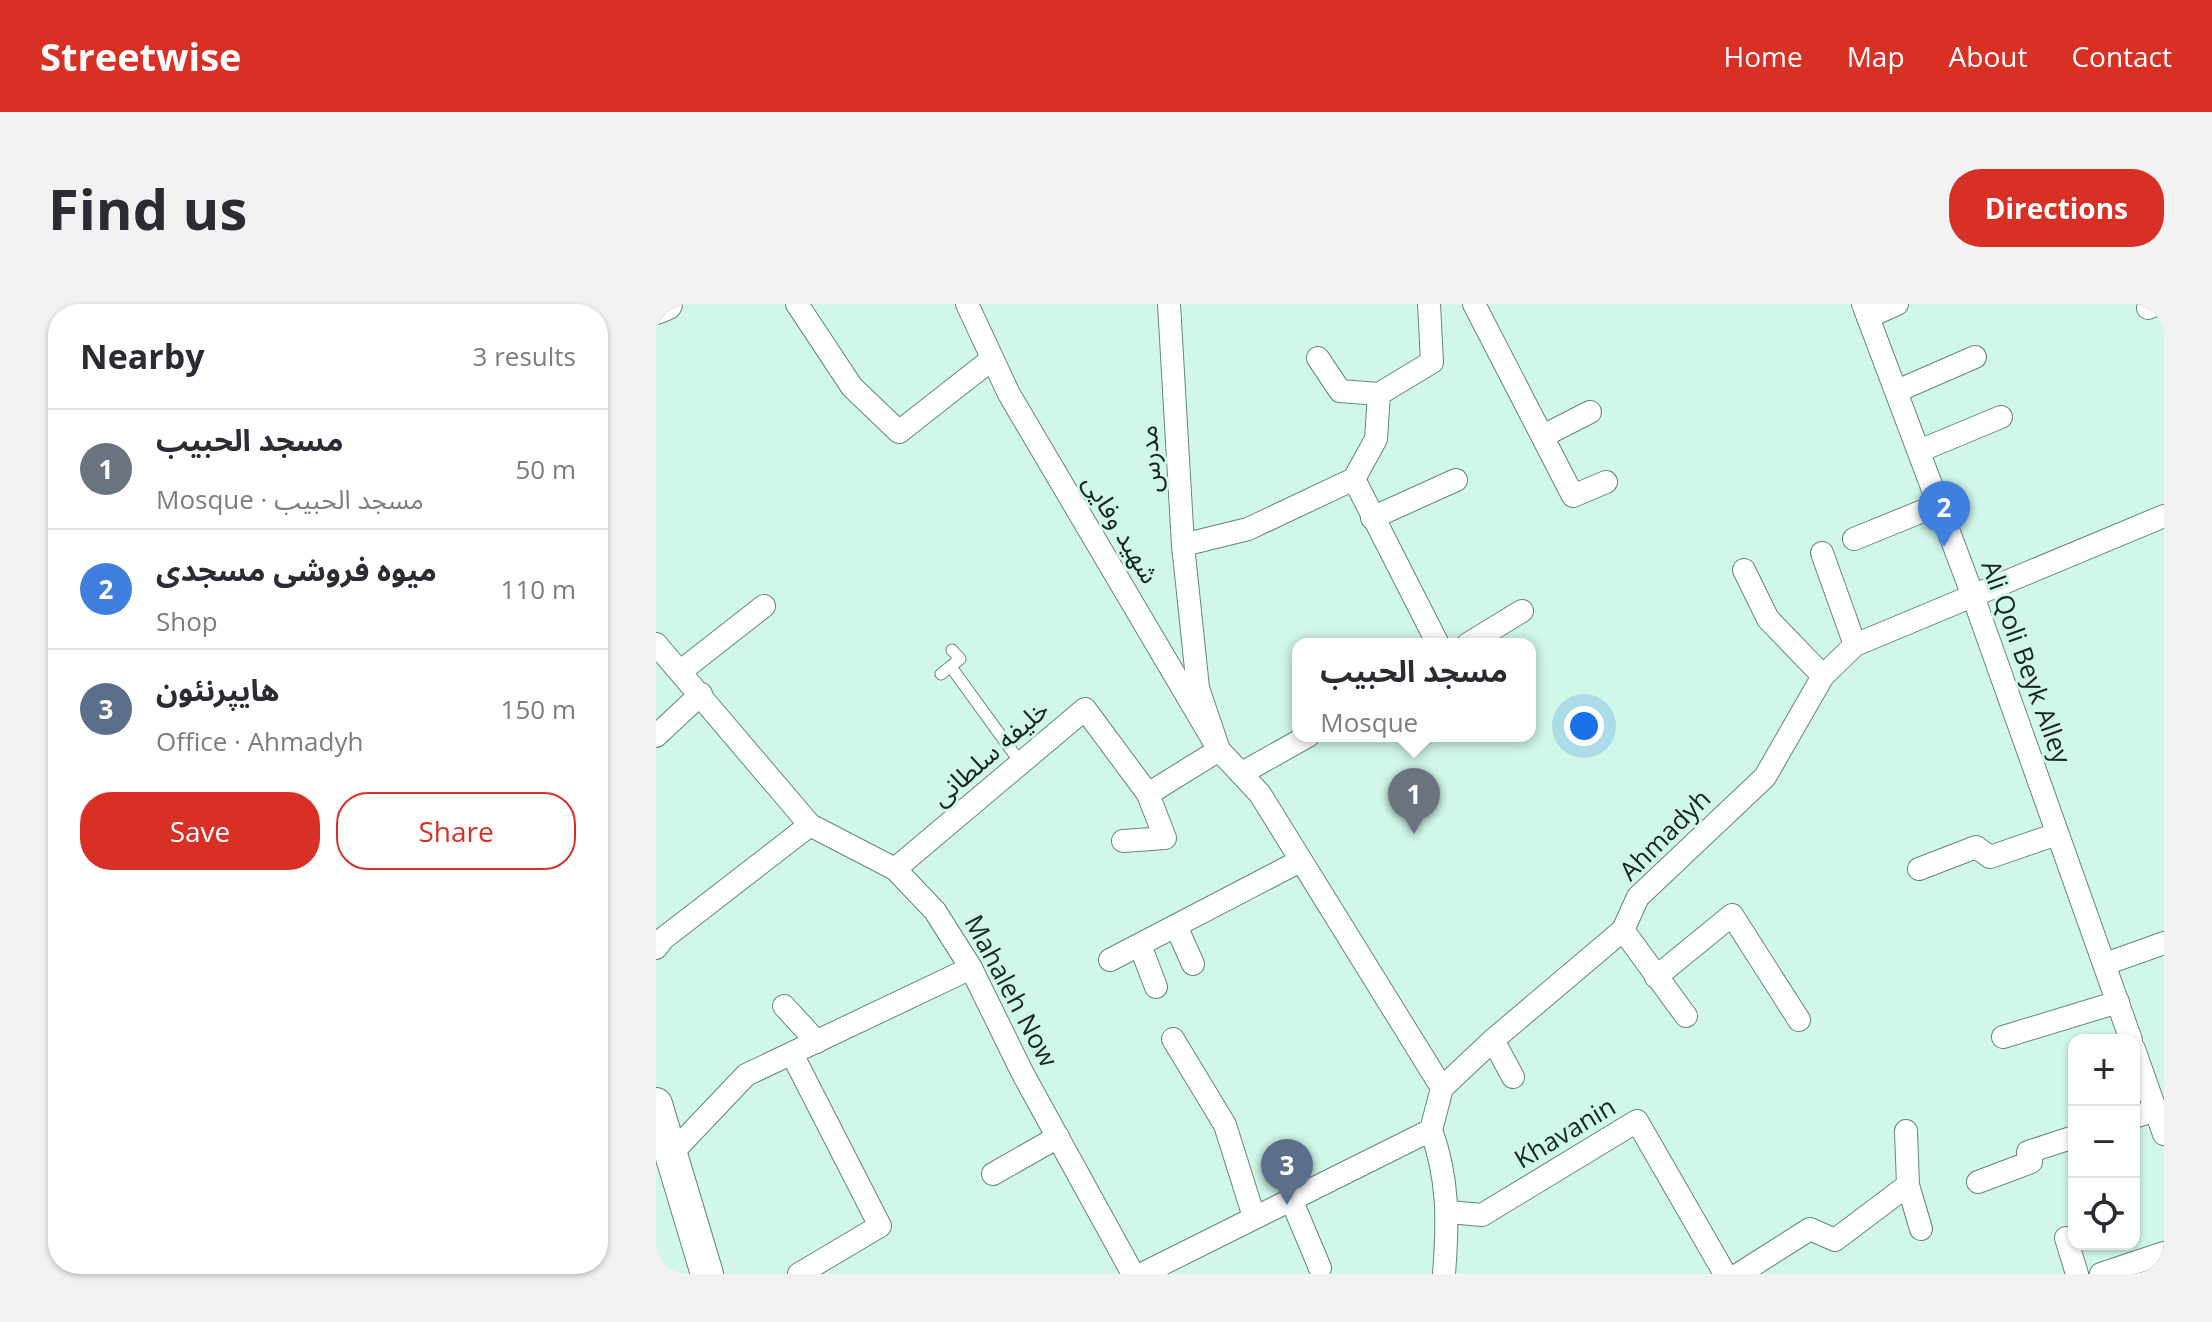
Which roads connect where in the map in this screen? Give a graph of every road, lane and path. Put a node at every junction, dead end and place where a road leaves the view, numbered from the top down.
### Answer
1 (666, 304) edge
2 (797, 304) edge
3 (967, 304) edge
4 (1169, 304) edge
5 (1429, 304) edge
6 (1474, 304) edge
7 (1897, 304) edge
8 (656, 308) edge
9 (1865, 310) edge
10 (1975, 357) dead end
11 (1318, 358) dead end
12 (992, 359) junction
13 (1897, 391) junction
14 (1379, 394) junction
15 (1590, 412) dead end
16 (2001, 417) dead end
17 (1543, 436) junction
18 (1919, 451) junction
19 (1354, 479) junction
20 (1456, 480) dead end
21 (1606, 482) dead end
22 (1940, 504) junction
23 (2164, 516) edge
24 (1372, 518) junction
25 (1854, 539) dead end
26 (1183, 545) junction
27 (1822, 553) dead end
28 (1744, 570) dead end
29 (1973, 596) junction
30 (764, 606) dead end
31 (1522, 611) dead end
32 (1435, 638) edge
33 (1478, 638) edge
34 (656, 644) edge
35 (1855, 645) junction
36 (952, 650) dead end
37 (681, 671) junction
38 (1823, 676) junction
39 (701, 694) junction
40 (656, 736) edge
41 (1297, 742) edge
42 (1219, 750) junction
43 (1020, 762) junction
44 (1242, 773) junction
45 (1148, 794) junction
46 (810, 825) junction
47 (2057, 834) junction
48 (1123, 841) dead end
49 (1300, 861) junction
50 (895, 869) junction
51 (1919, 869) dead end
52 (1176, 926) junction
53 (1623, 930) junction
54 (659, 940) edge
55 (2164, 943) edge
56 (1140, 945) junction
57 (1110, 960) dead end
58 (1193, 964) dead end
59 (2105, 964) junction
60 (971, 968) junction
61 (1656, 977) junction
62 (1156, 987) dead end
63 (2118, 1002) junction
64 (784, 1006) dead end
65 (1686, 1016) dead end
66 (1799, 1020) dead end
67 (2129, 1034) edge
68 (2003, 1037) dead end
69 (1173, 1039) dead end
70 (1493, 1040) junction
71 (817, 1042) junction
72 (792, 1054) junction
73 (1513, 1077) dead end
74 (1442, 1088) junction
75 (2140, 1088) edge
76 (656, 1104) edge
77 (2144, 1114) edge
78 (1431, 1130) junction
79 (1906, 1131) dead end
80 (2164, 1134) edge
81 (1058, 1137) junction
82 (2068, 1139) edge
83 (671, 1154) junction
84 (993, 1174) dead end
85 (1978, 1182) dead end
86 (1908, 1185) junction
87 (1291, 1199) junction
88 (1449, 1212) junction
89 (1254, 1217) junction
90 (1921, 1229) dead end
91 (2066, 1238) dead end
92 (2164, 1253) edge
93 (1320, 1268) dead end
94 (1746, 1272) edge
95 (707, 1274) edge
96 (799, 1274) edge
97 (1133, 1274) edge
98 (1142, 1274) edge
99 (1444, 1274) edge
100 (1725, 1274) edge
101 (2077, 1274) edge
102 (2101, 1274) edge

1 - 8 main road
2 - 12 street
3 - 12 street, شهید وفایی
4 - 26 street, مدرس
5 - 14 street
6 - 17 street
7 - 9 street
9 - 13 street, Ali Qoli Beyk Alley
10 - 13 street
11 - 14 street
12 - 42 street, شهید وفایی
13 - 18 street, Ali Qoli Beyk Alley
14 - 19 street
15 - 17 street
16 - 18 street
17 - 21 street
18 - 22 street, Ali Qoli Beyk Alley
19 - 24 street
19 - 26 street
20 - 24 street
22 - 25 street
22 - 29 street, Ali Qoli Beyk Alley
23 - 29 street, Ahmadyh
24 - 32 street
26 - 42 street, مدرس
27 - 35 street
28 - 38 street
29 - 35 street, Ahmadyh
29 - 47 street, Ali Qoli Beyk Alley
30 - 37 street
31 - 33 street
34 - 37 street, Mahaleh Now
35 - 38 street, Ahmadyh
36 - 43 lane
37 - 39 street, Mahaleh Now
38 - 53 street, Ahmadyh
39 - 40 street
39 - 46 street, Mahaleh Now
41 - 44 street
42 - 44 street, شهید وفایی
42 - 45 street
43 - 45 street, خلیفه سلطانی
43 - 50 street, خلیفه سلطانی
44 - 49 street, شهید وفایی
45 - 48 street
46 - 50 street, Mahaleh Now
46 - 54 street
47 - 51 street
47 - 59 street, Ali Qoli Beyk Alley
49 - 52 street
49 - 74 street, شهید وفایی
50 - 60 street, Mahaleh Now
52 - 56 street
52 - 58 street
53 - 61 street
53 - 70 street, Ahmadyh
55 - 59 street
56 - 57 street
56 - 62 street
59 - 63 street, Ali Qoli Beyk Alley
60 - 71 street
60 - 81 street, Mahaleh Now
61 - 65 street
61 - 66 street
63 - 67 street, Ali Qoli Beyk Alley
63 - 68 street
64 - 71 street
69 - 89 street
70 - 73 street
70 - 74 street, Ahmadyh
71 - 72 street
72 - 83 street
72 - 96 street
74 - 78 street
75 - 77 street
76 - 83 main road
77 - 80 street
78 - 87 street
78 - 88 street
79 - 86 street
81 - 84 street
81 - 97 street, Mahaleh Now
82 - 85 street
83 - 95 main road
86 - 90 street
86 - 94 street
87 - 89 street
87 - 93 street
88 - 99 street
88 - 100 street, Khavanin
89 - 98 street
91 - 101 street
92 - 102 street

